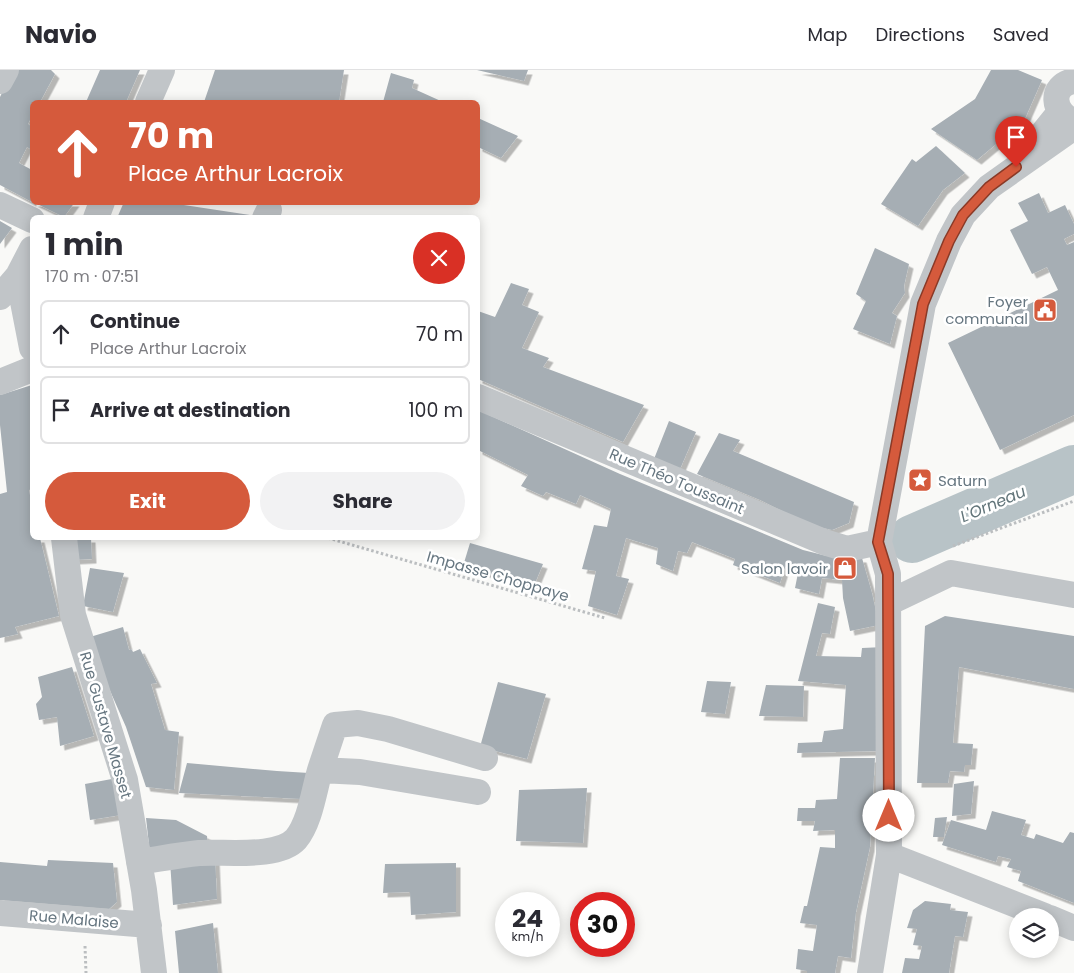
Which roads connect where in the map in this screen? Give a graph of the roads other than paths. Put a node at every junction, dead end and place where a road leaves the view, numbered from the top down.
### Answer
1 (6, 70) edge
2 (162, 70) edge
3 (1061, 70) edge
4 (0, 81) edge
5 (1074, 81) edge
6 (149, 100) edge
7 (1069, 120) edge
8 (0, 205) edge
9 (30, 219) edge
10 (30, 253) edge
11 (18, 276) junction
12 (0, 297) edge
13 (30, 338) edge
14 (30, 370) edge
15 (0, 382) edge
16 (480, 398) edge
17 (64, 540) edge
18 (878, 542) junction
19 (1074, 595) edge
20 (888, 603) junction
21 (485, 758) dead end
22 (320, 770) junction
23 (478, 792) dead end
24 (889, 855) junction
25 (139, 862) junction
26 (1024, 908) edge
27 (0, 913) edge
28 (1059, 922) edge
29 (149, 925) junction
30 (1074, 928) edge
31 (154, 973) edge
32 (870, 973) edge

1 - 4 street
2 - 6 street
3 - 5 street
5 - 7 street
7 - 18 street
8 - 9 street
10 - 11 street
11 - 12 street
11 - 13 street
14 - 15 street
16 - 18 street, Rue Théo Toussaint
17 - 25 street, Rue Gustave Masset
18 - 20 street
19 - 20 street
20 - 24 street
21 - 22 street
22 - 23 street
22 - 25 street
24 - 26 street
24 - 32 street
25 - 29 street, Rue Gustave Masset
27 - 29 street, Rue Malaise
28 - 30 street
29 - 31 street, Rue Gustave Masset

